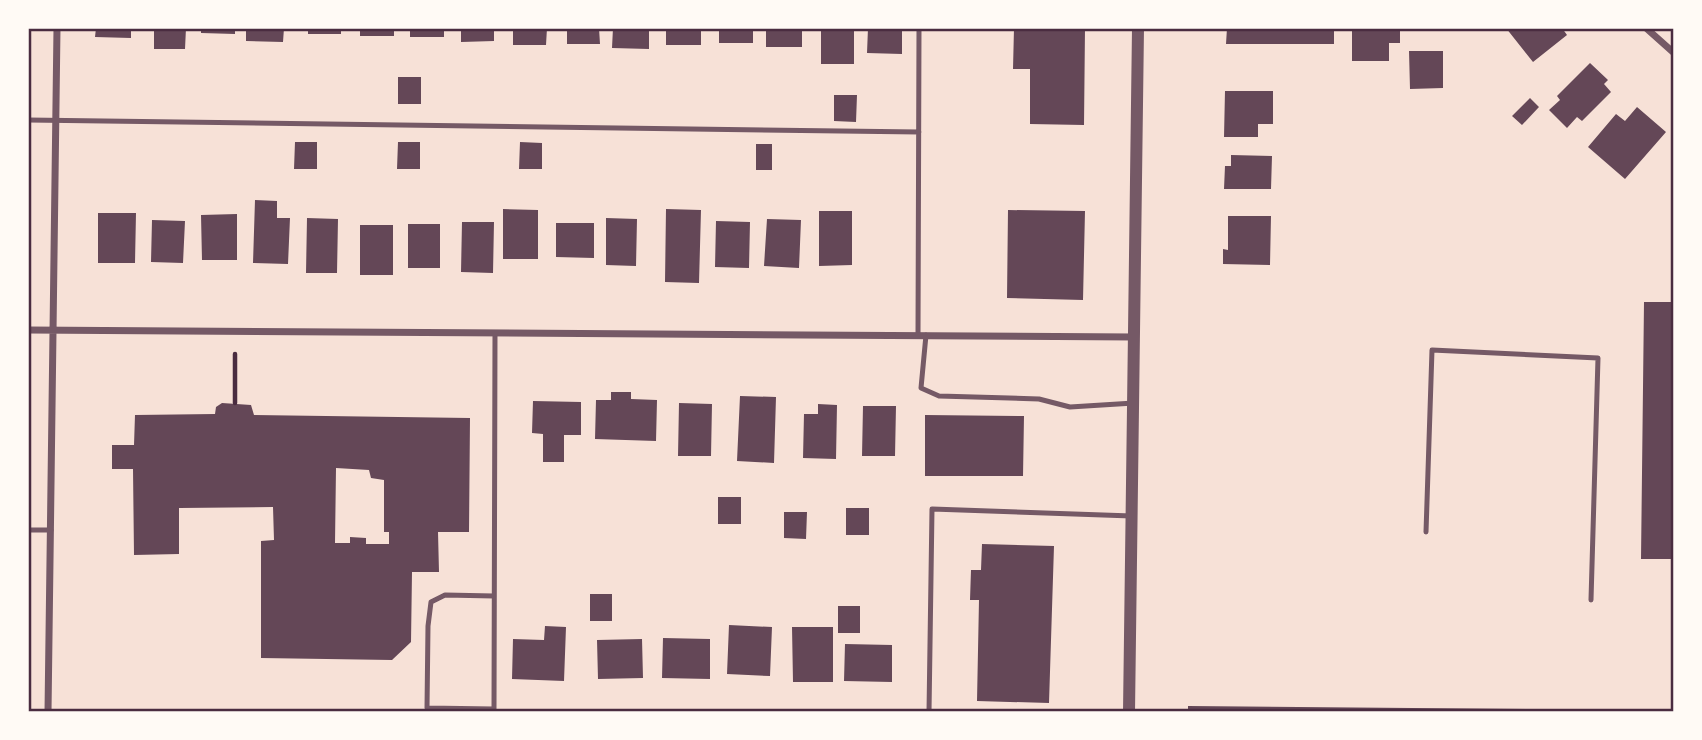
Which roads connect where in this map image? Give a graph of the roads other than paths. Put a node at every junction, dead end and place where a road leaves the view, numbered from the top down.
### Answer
1 (57, 28) edge
2 (919, 28) edge
3 (1138, 28) edge
4 (1646, 28) edge
5 (1674, 53) edge
6 (28, 120) edge
7 (55, 120) junction
8 (919, 132) junction
9 (28, 330) edge
10 (53, 330) junction
11 (495, 332) junction
12 (922, 335) junction
13 (1135, 337) junction
14 (1134, 403) junction
15 (1132, 516) junction
16 (28, 530) edge
17 (51, 530) junction
18 (1426, 532) dead end
19 (494, 596) junction
20 (1591, 600) dead end
21 (494, 710) edge
22 (48, 712) edge
23 (929, 712) edge
24 (1129, 712) edge

1 - 7 street
2 - 8 lane
3 - 13 street
4 - 5 street
6 - 7 lane
7 - 8 lane
7 - 10 street
8 - 12 lane
9 - 10 street
10 - 11 street
10 - 17 street
11 - 12 street
11 - 19 lane
12 - 13 street
12 - 14 lane
13 - 14 street
14 - 15 street
15 - 23 lane
15 - 24 street
16 - 17 lane
17 - 22 street
18 - 20 lane
19 - 21 lane
19 - 21 lane

